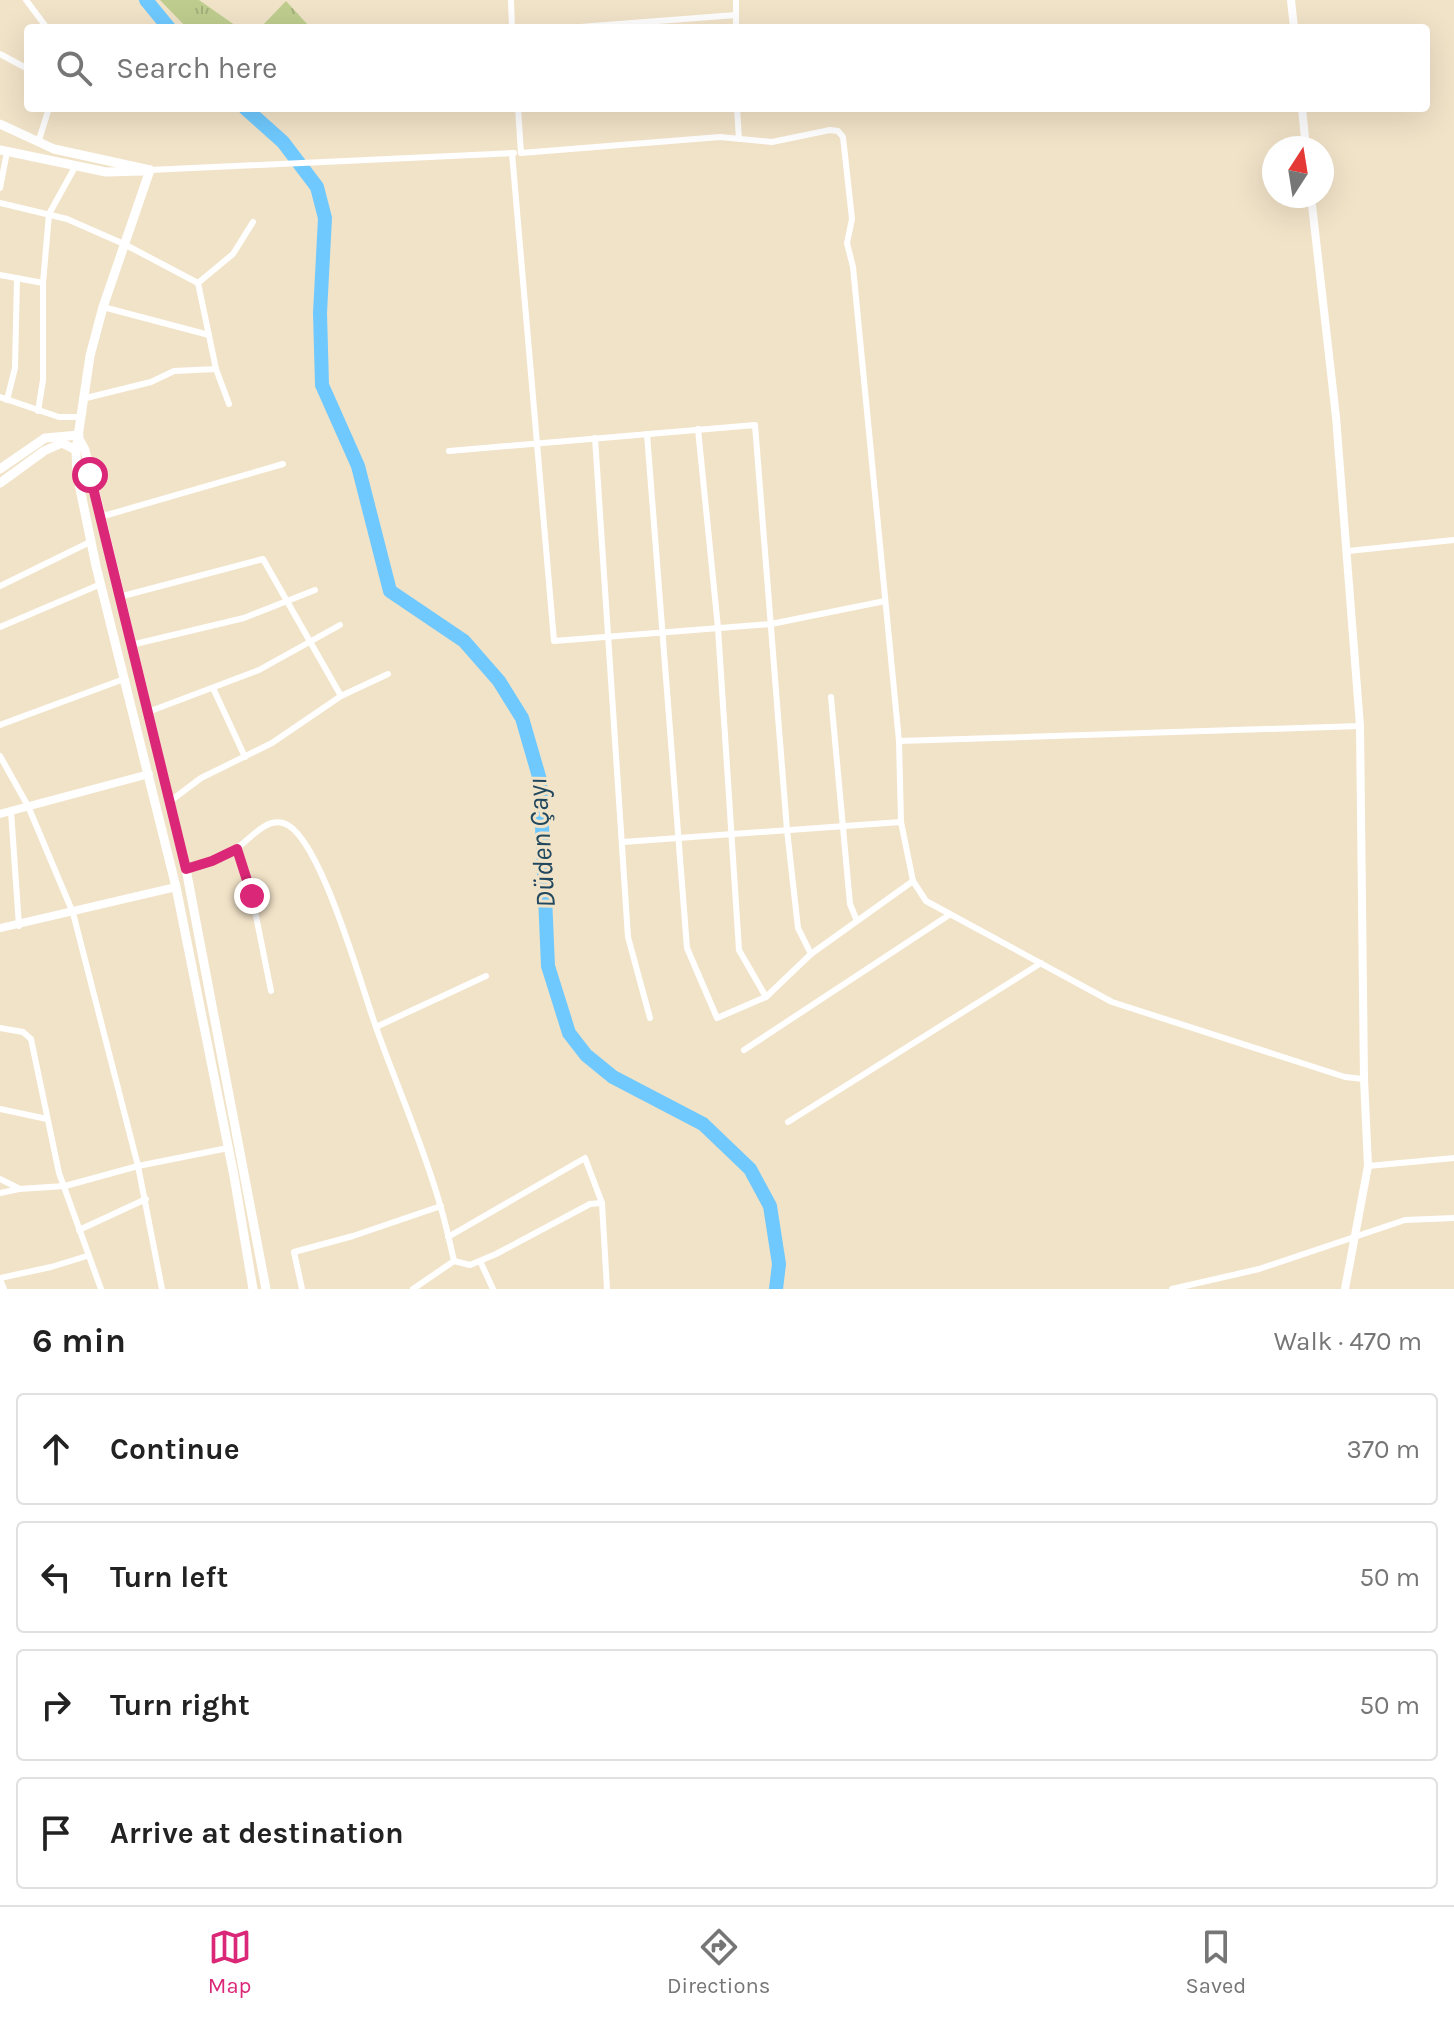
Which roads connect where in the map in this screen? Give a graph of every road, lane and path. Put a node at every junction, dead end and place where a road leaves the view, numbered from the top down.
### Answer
1 (26, 0) edge
2 (511, 0) edge
3 (736, 0) edge
4 (1291, 0) edge
5 (736, 15) junction
6 (44, 24) edge
7 (512, 24) edge
8 (619, 24) edge
9 (736, 24) edge
10 (1294, 24) edge
11 (0, 54) edge
12 (24, 67) edge
13 (48, 112) edge
14 (518, 112) edge
15 (737, 112) edge
16 (1302, 112) edge
17 (0, 124) edge
18 (1305, 136) edge
19 (739, 139) junction
20 (38, 143) junction
21 (4, 151) edge
22 (512, 153) junction
23 (521, 153) junction
24 (75, 167) junction
25 (150, 170) junction
26 (0, 188) edge
27 (0, 203) edge
28 (1312, 208) edge
29 (49, 214) junction
30 (253, 222) dead end
31 (124, 244) junction
32 (0, 275) edge
33 (17, 278) junction
34 (43, 283) junction
35 (198, 283) junction
36 (103, 307) junction
37 (209, 335) junction
38 (216, 369) junction
39 (4, 399) edge
40 (82, 399) junction
41 (229, 404) dead end
42 (38, 411) junction
43 (59, 417) junction
44 (80, 417) junction
45 (698, 429) junction
46 (647, 434) junction
47 (78, 437) junction
48 (595, 438) junction
49 (60, 439) junction
50 (537, 443) junction
51 (76, 450) junction
52 (449, 451) dead end
53 (283, 464) dead end
54 (0, 469) edge
55 (0, 483) edge
56 (100, 517) junction
57 (1454, 540) edge
58 (92, 541) junction
59 (1348, 551) junction
60 (101, 584) junction
61 (0, 586) edge
62 (315, 590) dead end
63 (119, 597) junction
64 (885, 601) junction
65 (286, 603) junction
66 (771, 624) junction
67 (340, 625) dead end
68 (0, 627) edge
69 (718, 628) junction
70 (663, 633) junction
71 (609, 637) junction
72 (309, 642) junction
73 (131, 645) junction
74 (388, 674) dead end
75 (125, 679) junction
76 (213, 688) junction
77 (341, 696) junction
78 (831, 697) dead end
79 (148, 712) junction
80 (135, 717) junction
81 (0, 725) edge
82 (1360, 726) junction
83 (899, 741) junction
84 (0, 756) edge
85 (245, 757) junction
86 (149, 774) junction
87 (169, 802) junction
88 (28, 806) junction
89 (11, 811) junction
90 (0, 814) edge
91 (901, 822) junction
92 (843, 826) junction
93 (787, 830) junction
94 (733, 834) junction
95 (678, 838) junction
96 (623, 842) junction
97 (237, 849) junction
98 (186, 869) junction
99 (913, 881) junction
100 (176, 887) junction
101 (73, 913) junction
102 (949, 915) junction
103 (857, 921) junction
104 (19, 926) junction
105 (0, 928) edge
106 (811, 954) junction
107 (1041, 963) junction
108 (486, 976) dead end
109 (271, 991) dead end
110 (766, 997) junction
111 (650, 1018) dead end
112 (376, 1027) junction
113 (0, 1028) edge
114 (744, 1050) dead end
115 (1364, 1079) junction
116 (0, 1109) edge
117 (47, 1119) junction
118 (788, 1122) dead end
119 (228, 1148) junction
120 (1454, 1158) edge
121 (138, 1166) junction
122 (1368, 1166) junction
123 (0, 1179) edge
124 (65, 1186) junction
125 (19, 1189) junction
126 (0, 1193) edge
127 (146, 1199) junction
128 (602, 1203) junction
129 (441, 1206) junction
130 (1454, 1218) edge
131 (79, 1230) junction
132 (1355, 1235) junction
133 (448, 1237) junction
134 (87, 1256) junction
135 (454, 1261) junction
136 (480, 1261) junction
137 (0, 1280) edge
138 (3, 1289) edge
139 (101, 1289) edge
140 (162, 1289) edge
141 (253, 1289) edge
142 (266, 1289) edge
143 (302, 1289) edge
144 (413, 1289) edge
145 (493, 1289) edge
146 (607, 1289) edge
147 (1172, 1289) edge
148 (1345, 1289) edge

1 - 6 street
2 - 7 street
3 - 5 street
4 - 10 street
5 - 8 street
5 - 9 street
11 - 12 street
13 - 20 street
14 - 23 street
15 - 19 street
16 - 18 street
17 - 20 main road
19 - 23 street
19 - 64 street
20 - 25 main road
21 - 24 main road
21 - 26 street
22 - 23 street
22 - 25 street
22 - 50 street
24 - 25 main road
24 - 29 street
25 - 31 main road
27 - 29 street
28 - 59 street
29 - 31 street
29 - 34 street
30 - 35 street
31 - 35 street
31 - 36 main road
32 - 33 street
33 - 34 street
33 - 39 street
34 - 42 street
35 - 37 street
36 - 37 street
36 - 40 main road
37 - 38 street
38 - 40 street
38 - 41 street
39 - 42 street
40 - 44 main road
42 - 43 street
43 - 44 street
43 - 49 street
44 - 47 main road
45 - 46 street
45 - 66 street
45 - 69 street
46 - 48 street
46 - 70 street
47 - 49 main road
47 - 51 main road
47 - 56 main road
48 - 50 street
48 - 71 street
49 - 51 main road
49 - 54 main road
49 - 55 main road
50 - 52 street
50 - 71 street
51 - 58 main road
53 - 56 street
56 - 63 main road
57 - 59 street
58 - 60 main road
58 - 61 street
59 - 82 street
60 - 68 street
60 - 75 main road
62 - 65 street
63 - 65 street
63 - 73 main road
64 - 66 street
64 - 83 street
65 - 72 street
65 - 73 street
66 - 69 street
66 - 93 street
67 - 72 street
69 - 70 street
69 - 94 street
70 - 71 street
70 - 95 street
71 - 96 street
72 - 76 street
72 - 77 street
73 - 79 main road
74 - 77 street
75 - 80 main road
75 - 81 street
76 - 79 street
76 - 85 street
77 - 85 street
78 - 92 street
79 - 80 street
79 - 87 main road
80 - 86 main road
82 - 83 street
82 - 115 street
83 - 91 street
84 - 88 street
85 - 87 street
86 - 88 street
86 - 100 main road
87 - 98 main road
88 - 89 street
88 - 101 street
89 - 90 street
89 - 104 street
91 - 92 street
91 - 99 street
92 - 93 street
92 - 103 street
93 - 94 street
93 - 106 street
94 - 95 street
94 - 110 street
95 - 96 street
95 - 110 street
96 - 111 street
97 - 98 street
97 - 109 street
97 - 112 street
98 - 142 main road
99 - 102 street
99 - 103 street
100 - 101 street
100 - 119 main road
101 - 104 street
101 - 121 street
102 - 107 street
102 - 114 street
103 - 106 street
104 - 105 street
106 - 110 street
107 - 115 street
107 - 118 street
108 - 112 street
112 - 129 street
113 - 117 street
115 - 122 street
116 - 117 street
117 - 124 street
119 - 121 street
119 - 141 main road
120 - 122 street
121 - 124 street
121 - 127 street
122 - 132 street
123 - 125 street
124 - 125 street
124 - 131 street
125 - 126 street
127 - 131 street
127 - 140 street
128 - 133 street
128 - 136 street
128 - 146 street
129 - 133 street
129 - 143 street
130 - 132 street
131 - 134 street
132 - 147 street
132 - 148 street
133 - 135 street
134 - 137 street
134 - 139 street
135 - 136 street
135 - 144 street
136 - 145 street
137 - 138 street

